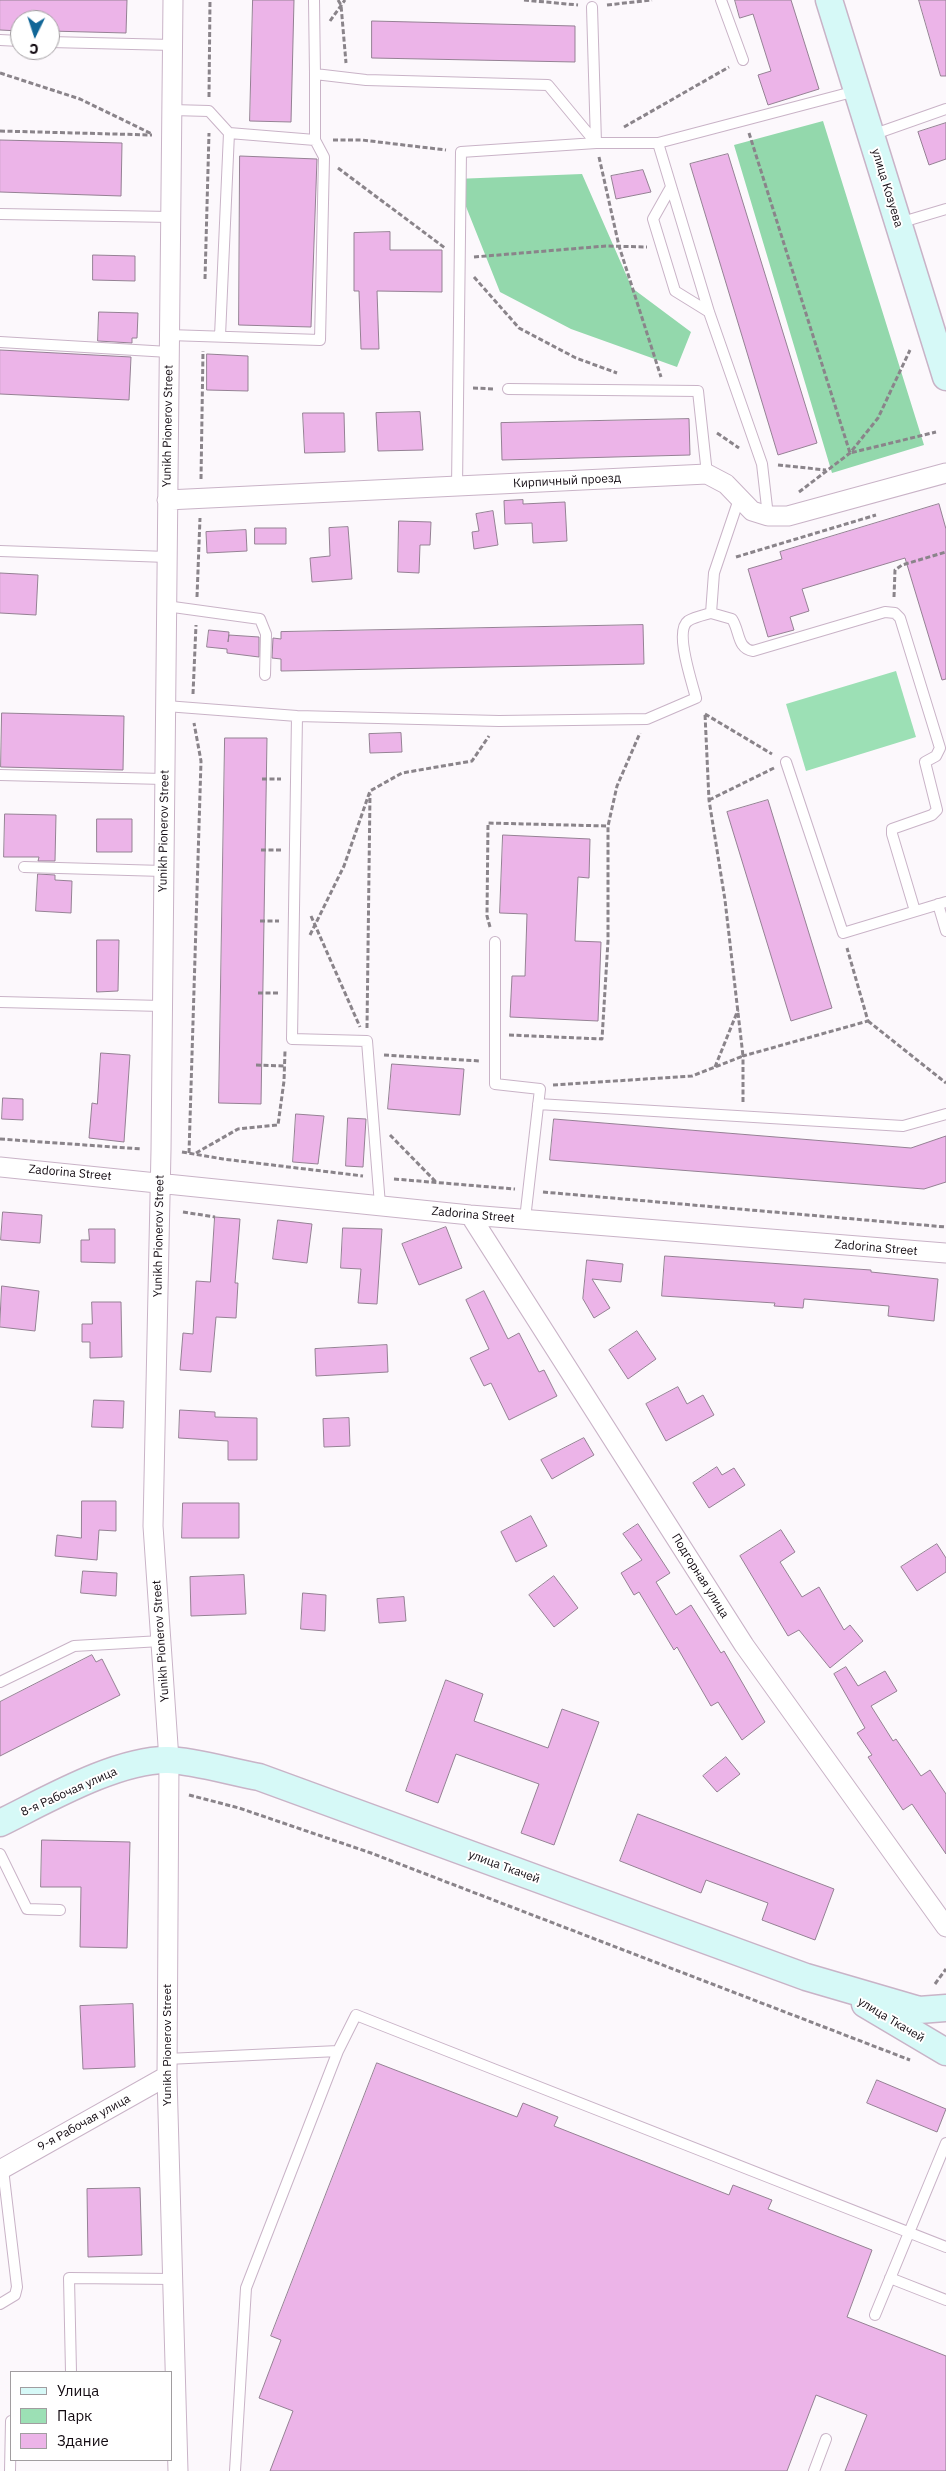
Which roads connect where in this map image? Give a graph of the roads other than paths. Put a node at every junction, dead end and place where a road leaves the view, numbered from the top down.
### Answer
1 (173, 0) edge
2 (314, 0) edge
3 (721, 0) edge
4 (829, 0) edge
5 (592, 7) road end
6 (60, 42) edge
7 (172, 44) junction
8 (743, 60) road end
9 (315, 74) junction
10 (857, 91) junction
11 (946, 109) edge
12 (172, 110) junction
13 (229, 133) junction
14 (871, 135) junction
15 (314, 140) junction
16 (596, 143) junction
17 (658, 143) junction
18 (671, 187) junction
19 (946, 209) edge
20 (0, 214) edge
21 (171, 217) junction
22 (898, 223) junction
23 (708, 312) junction
24 (220, 336) junction
25 (0, 342) edge
26 (169, 344) junction
27 (946, 377) edge
28 (508, 389) road end
29 (946, 473) edge
30 (707, 474) junction
31 (457, 487) junction
32 (168, 500) junction
33 (739, 500) junction
34 (768, 516) junction
35 (0, 551) edge
36 (167, 557) junction
37 (166, 606) junction
38 (711, 613) junction
39 (265, 675) dead end
40 (166, 706) junction
41 (296, 716) junction
42 (786, 762) road end
43 (0, 775) edge
44 (164, 779) junction
45 (24, 867) dead end
46 (163, 871) junction
47 (942, 903) edge
48 (915, 911) junction
49 (946, 931) edge
50 (495, 942) road end
51 (0, 1002) edge
52 (162, 1006) junction
53 (538, 1104) junction
54 (946, 1114) edge
55 (0, 1167) edge
56 (160, 1182) junction
57 (380, 1205) junction
58 (470, 1215) junction
59 (525, 1219) junction
60 (946, 1254) edge
61 (161, 1641) junction
62 (0, 1682) edge
63 (169, 1760) junction
64 (0, 1823) edge
65 (0, 1854) edge
66 (60, 1910) dead end
67 (946, 1927) edge
68 (836, 1987) junction
69 (946, 2008) edge
70 (338, 2051) junction
71 (946, 2052) edge
72 (167, 2067) junction
73 (946, 2143) edge
74 (1, 2170) edge
75 (935, 2173) junction
76 (946, 2177) edge
77 (909, 2233) junction
78 (946, 2247) edge
79 (890, 2278) junction
80 (173, 2279) junction
81 (946, 2300) edge
82 (0, 2304) edge
83 (875, 2315) dead end
84 (71, 2371) edge
85 (826, 2439) dead end
86 (178, 2471) edge
87 (235, 2471) edge
88 (814, 2471) edge

1 - 7 street, Yunikh Pionerov Street
2 - 9 lane
3 - 8 lane
4 - 10 street, улица Козуева
5 - 16 lane
6 - 7 lane
7 - 12 street, Yunikh Pionerov Street
9 - 15 lane
9 - 16 lane
10 - 14 street, улица Козуева
10 - 17 lane
11 - 14 lane
12 - 13 lane
12 - 21 street, Yunikh Pionerov Street
13 - 15 lane
13 - 24 lane
14 - 22 street, улица Козуева
15 - 24 lane
16 - 17 lane
16 - 31 lane
17 - 18 lane
18 - 23 lane
18 - 23 lane
19 - 22 lane
20 - 21 lane
21 - 26 street, Yunikh Pionerov Street
22 - 27 street, улица Козуева
23 - 34 lane
24 - 26 lane
25 - 26 lane
26 - 32 street, Yunikh Pionerov Street
28 - 30 lane
29 - 34 street
30 - 31 street, Кирпичный проезд
30 - 33 street
31 - 32 street, Кирпичный проезд
32 - 36 street, Yunikh Pionerov Street
33 - 34 street
33 - 38 lane
35 - 36 lane
36 - 37 street, Yunikh Pionerov Street
37 - 39 lane
37 - 40 street, Yunikh Pionerov Street
38 - 41 lane
38 - 48 lane
40 - 41 lane
40 - 44 street, Yunikh Pionerov Street
41 - 57 lane
42 - 48 lane
43 - 44 lane
44 - 46 street, Yunikh Pionerov Street
45 - 46 lane
46 - 52 street, Yunikh Pionerov Street
47 - 48 lane
47 - 49 lane
50 - 53 lane
51 - 52 lane
52 - 56 street, Yunikh Pionerov Street
53 - 54 lane
53 - 59 lane
55 - 56 street, Zadorina Street
56 - 57 street, Zadorina Street
56 - 61 street, Yunikh Pionerov Street
57 - 58 street, Zadorina Street
58 - 59 street, Zadorina Street
58 - 67 street, Подгорная улица
59 - 60 street, Zadorina Street
61 - 62 lane
61 - 63 street, Yunikh Pionerov Street
63 - 64 street, 8-я Рабочая улица
63 - 68 street, улица Ткачей
63 - 72 street, Yunikh Pionerov Street
65 - 66 lane
68 - 69 street, улица Ткачей
68 - 71 street, улица Ткачей
70 - 72 lane
70 - 77 lane
70 - 87 lane
72 - 74 street, 9-я Рабочая улица
72 - 80 street, Yunikh Pionerov Street
73 - 75 lane
74 - 82 lane
75 - 76 lane
75 - 77 lane
77 - 78 lane
77 - 79 lane
79 - 81 lane
79 - 83 lane
80 - 84 lane
80 - 86 street, Yunikh Pionerov Street
85 - 88 lane

